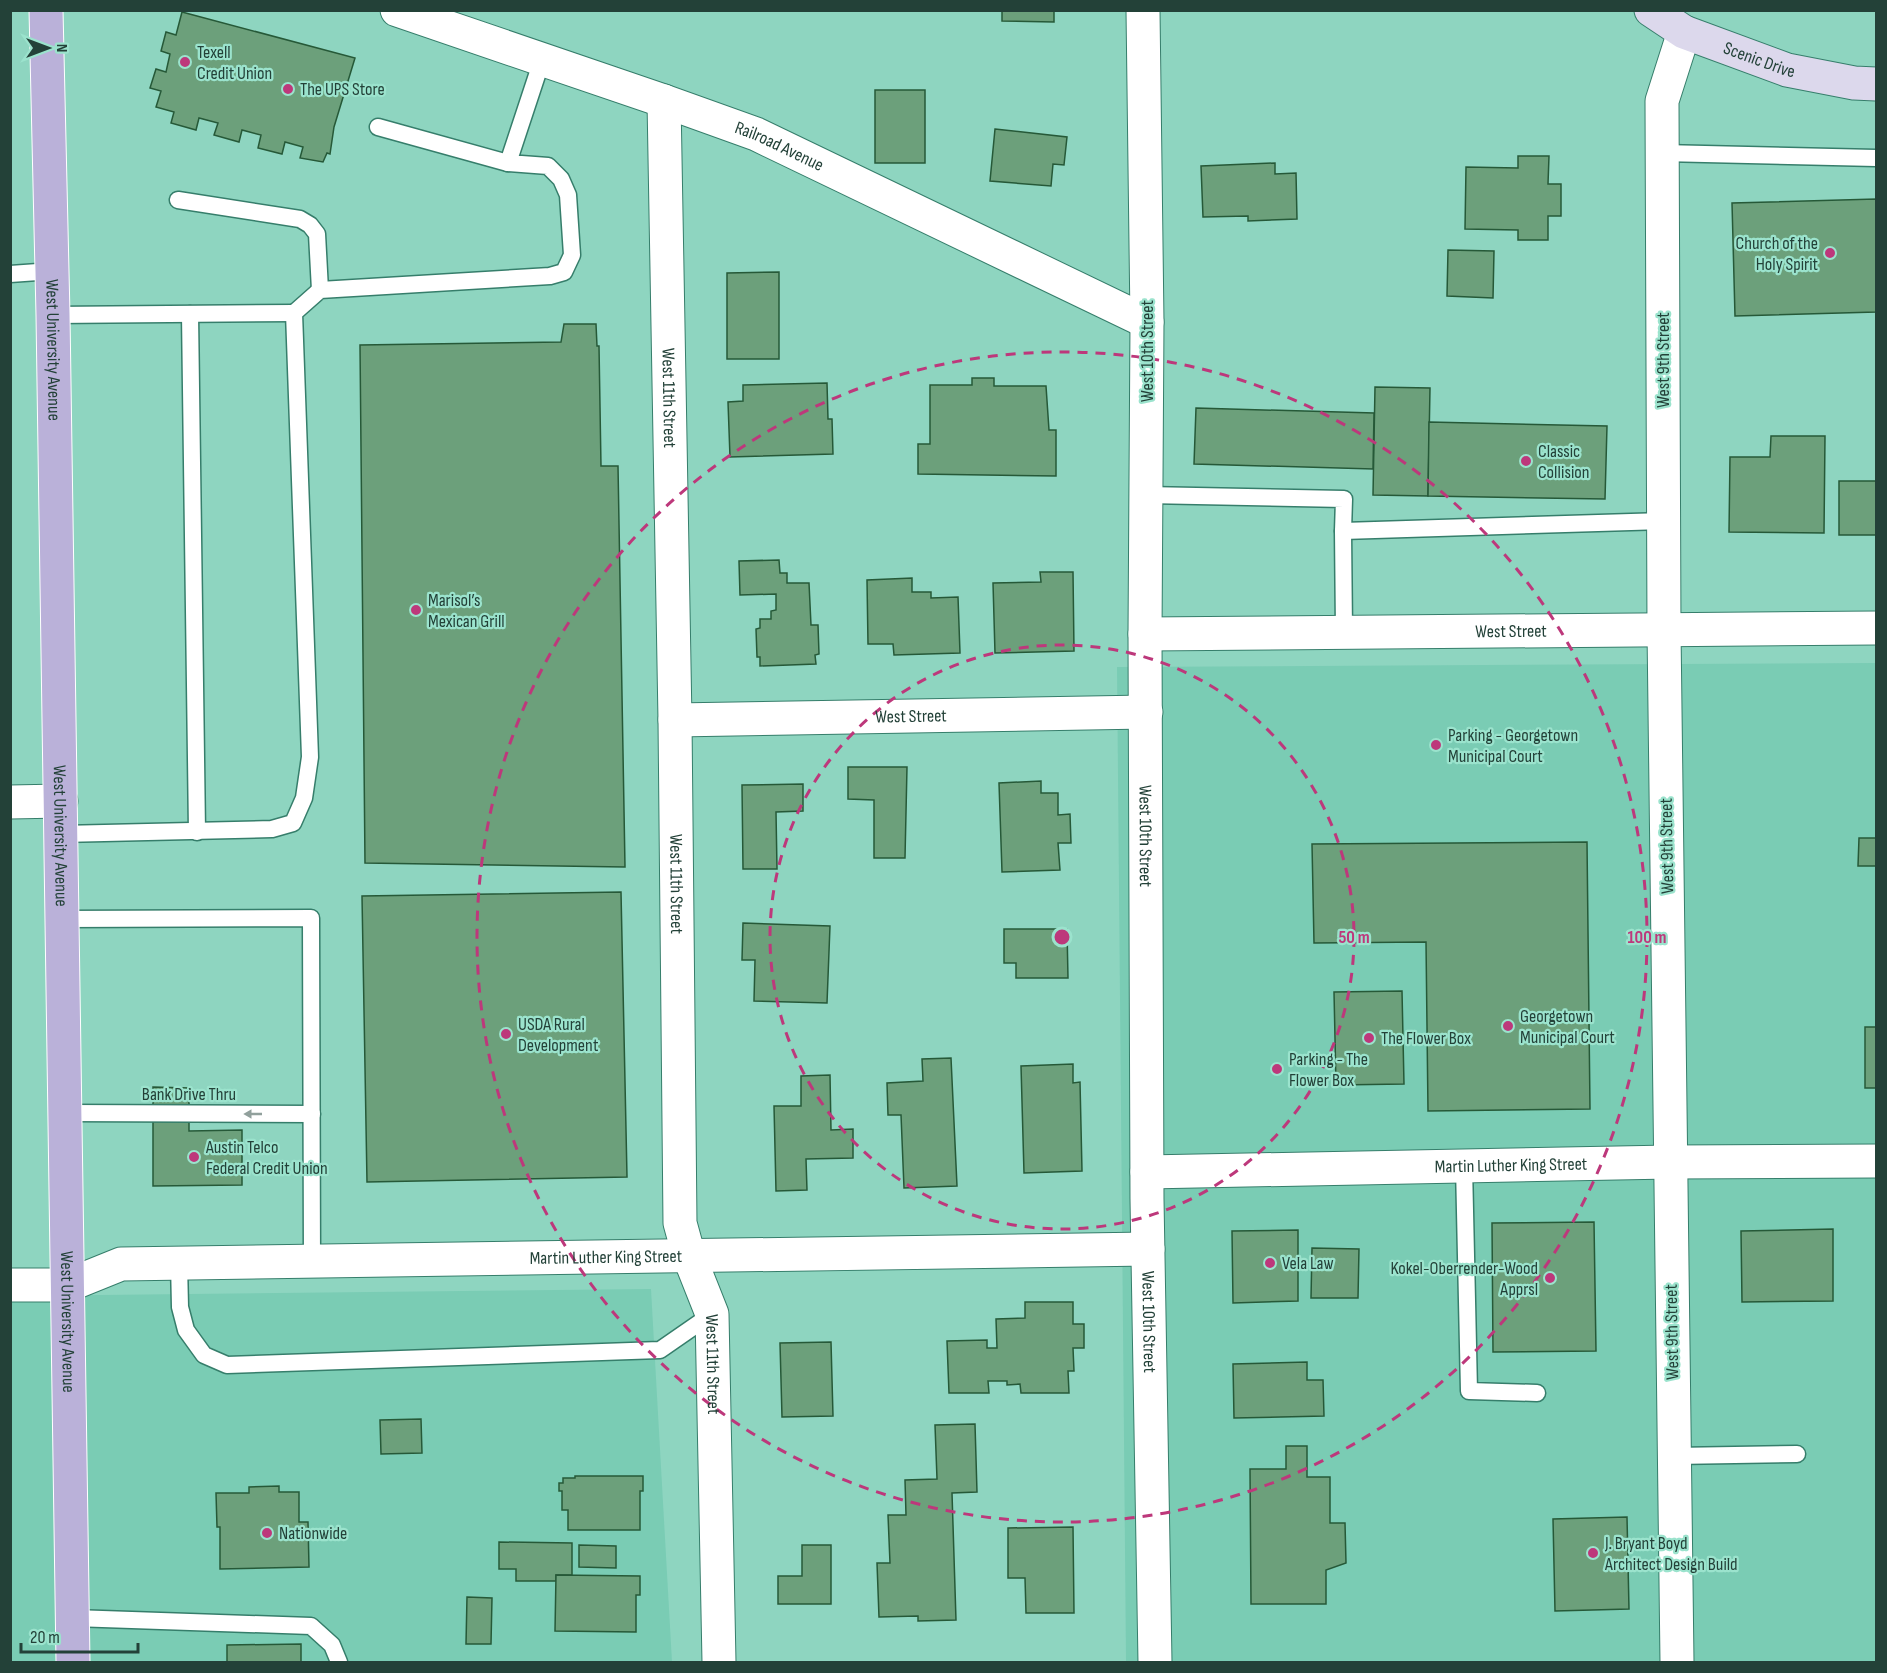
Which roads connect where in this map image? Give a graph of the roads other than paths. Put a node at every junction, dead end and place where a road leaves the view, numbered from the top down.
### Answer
1 (46, 10) edge
2 (397, 10) edge
3 (1143, 10) edge
4 (1651, 10) edge
5 (1684, 32) junction
6 (542, 60) junction
7 (1876, 84) edge
8 (664, 101) junction
9 (378, 126) dead end
10 (1662, 153) junction
11 (1876, 158) edge
12 (508, 163) junction
13 (178, 201) dead end
14 (52, 271) junction
15 (10, 274) edge
16 (320, 290) junction
17 (294, 313) junction
18 (190, 314) junction
19 (53, 315) junction
20 (1147, 322) junction
21 (1146, 495) junction
22 (1664, 520) junction
23 (1343, 531) junction
24 (1876, 627) edge
25 (1664, 630) junction
26 (1344, 632) junction
27 (1145, 634) junction
28 (1146, 712) junction
29 (675, 720) junction
30 (61, 801) junction
31 (10, 802) edge
32 (197, 832) junction
33 (61, 834) junction
34 (63, 919) junction
35 (66, 1113) junction
36 (312, 1114) junction
37 (1876, 1161) edge
38 (1670, 1162) junction
39 (1464, 1166) junction
40 (1147, 1172) junction
41 (1148, 1249) junction
42 (689, 1256) junction
43 (312, 1261) junction
44 (179, 1263) junction
45 (10, 1285) edge
46 (69, 1285) junction
47 (712, 1314) junction
48 (1537, 1393) dead end
49 (1797, 1454) dead end
50 (1674, 1456) junction
51 (72, 1618) junction
52 (74, 1662) edge
53 (339, 1662) edge
54 (718, 1662) edge
55 (1155, 1662) edge
56 (1677, 1662) edge

1 - 14 main road, West University Avenue
2 - 6 street, Railroad Avenue
3 - 20 street, West 10th Street
4 - 5 street, Scenic Drive
5 - 7 street, Scenic Drive
5 - 10 street, West 9th Street
6 - 8 street, Railroad Avenue
6 - 12 lane
8 - 20 street, Railroad Avenue
8 - 29 street, West 11th Street
9 - 12 lane
10 - 11 lane
10 - 22 street, West 9th Street
12 - 16 lane
13 - 16 lane
14 - 15 lane
14 - 19 main road, West University Avenue
16 - 17 lane
17 - 18 lane
17 - 32 lane
18 - 19 lane
18 - 32 lane
19 - 30 main road, West University Avenue
20 - 21 street, West 10th Street
21 - 23 lane
21 - 27 street, West 10th Street
22 - 23 lane
22 - 25 street, West 9th Street
23 - 26 lane
24 - 25 street, West Street
25 - 26 street, West Street
25 - 38 street, West 9th Street
26 - 27 street, West Street
27 - 28 street, West 10th Street
28 - 29 street, West Street
28 - 40 street, West 10th Street
29 - 42 street, West 11th Street
30 - 31 street
30 - 33 main road, West University Avenue
32 - 33 lane
33 - 34 main road, West University Avenue
34 - 35 main road, West University Avenue
34 - 36 lane
36 -> 35 lane, Bank Drive Thru
35 - 46 main road, West University Avenue
36 - 43 lane
37 - 38 street, Martin Luther King Street
38 - 39 street, Martin Luther King Street
38 - 50 street, West 9th Street
39 - 40 street, Martin Luther King Street
39 - 48 lane
40 - 41 street, West 10th Street
41 - 42 street, Martin Luther King Street
41 - 55 street, West 10th Street
42 - 43 street, Martin Luther King Street
42 - 47 street, West 11th Street
43 - 44 street, Martin Luther King Street
44 - 46 street, Martin Luther King Street
44 - 47 lane
45 - 46 street
46 - 51 main road, West University Avenue
47 - 54 street, West 11th Street
49 - 50 lane
50 - 56 street, West 9th Street
51 - 52 main road, West University Avenue
51 - 53 lane

